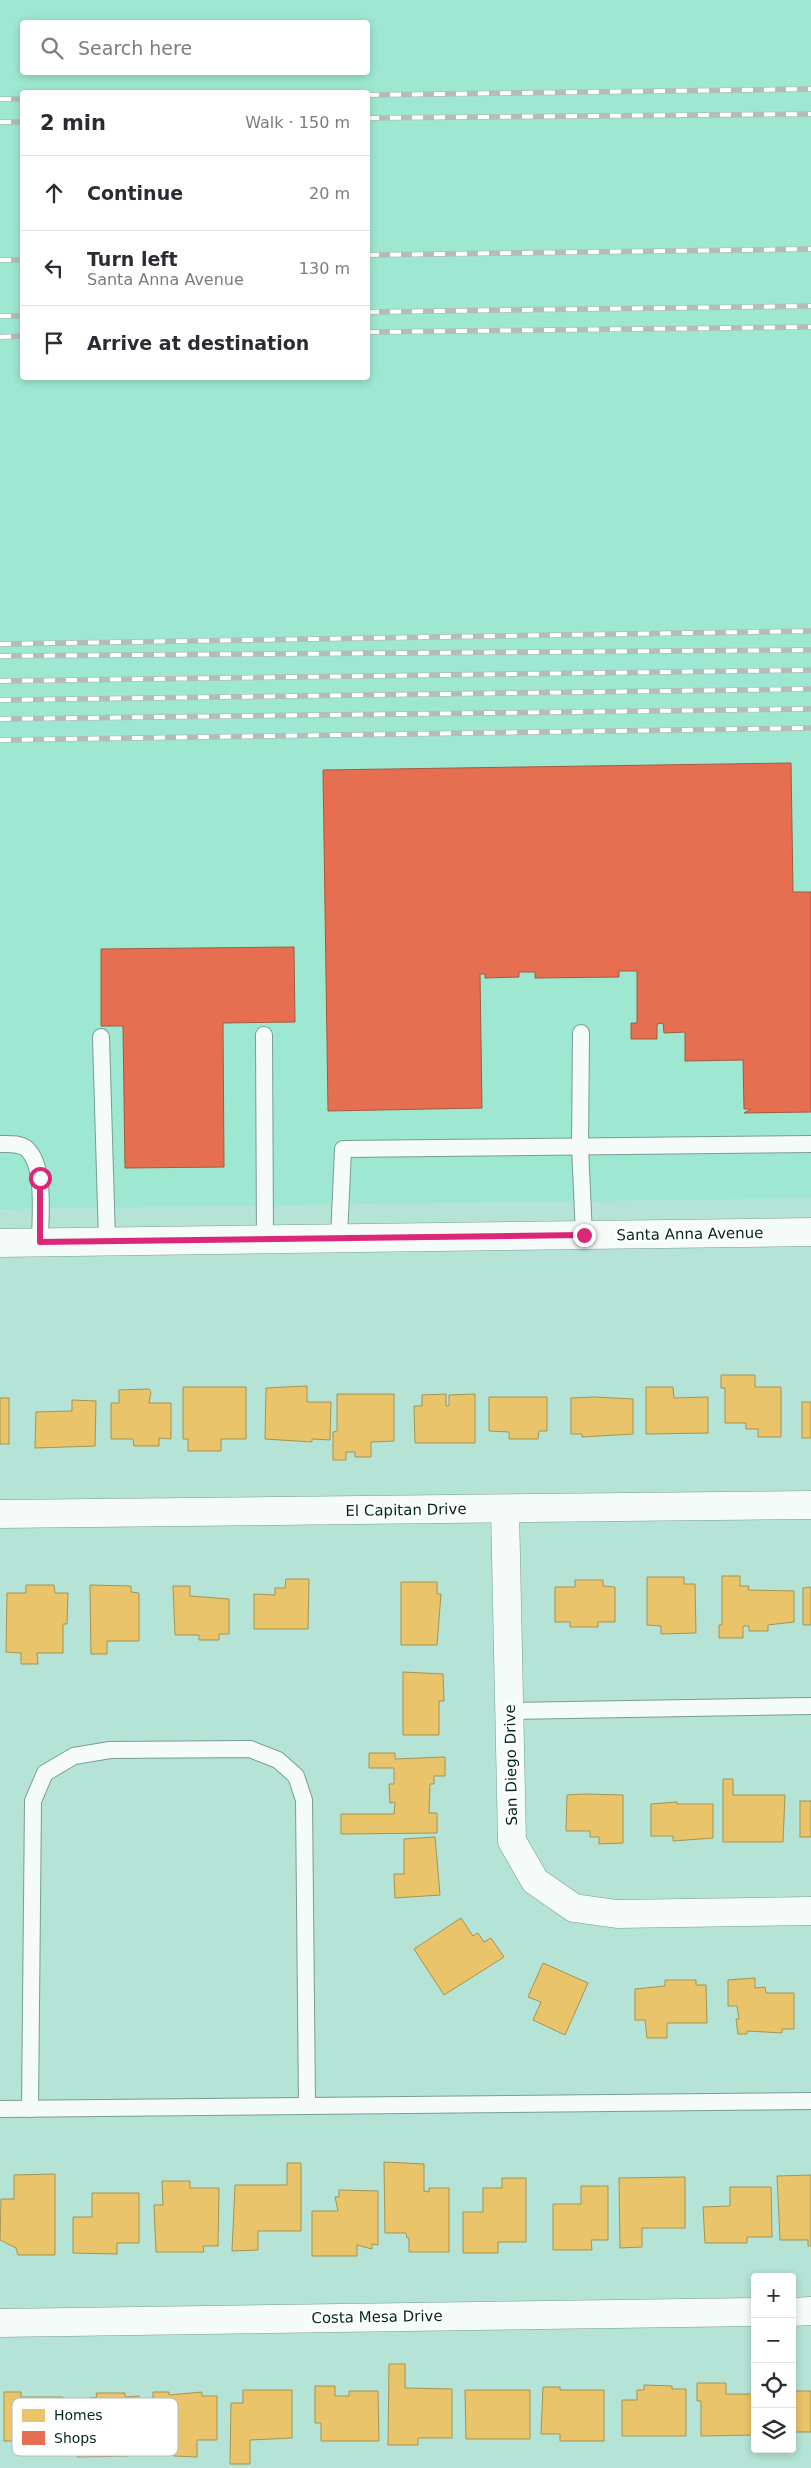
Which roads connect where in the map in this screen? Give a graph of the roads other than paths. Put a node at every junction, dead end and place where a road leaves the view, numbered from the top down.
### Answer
1 (581, 1033) dead end
2 (264, 1035) dead end
3 (101, 1036) dead end
4 (0, 1144) edge
5 (811, 1144) edge
6 (580, 1147) junction
7 (811, 1232) edge
8 (584, 1235) junction
9 (340, 1238) junction
10 (265, 1239) junction
11 (108, 1241) junction
12 (0, 1242) edge
13 (40, 1242) junction
14 (811, 1505) edge
15 (504, 1509) junction
16 (0, 1514) edge
17 (811, 1706) edge
18 (509, 1711) junction
19 (811, 1911) edge
20 (811, 2101) edge
21 (307, 2106) junction
22 (30, 2109) junction
23 (0, 2110) edge
24 (751, 2312) edge
25 (796, 2312) edge
26 (811, 2312) edge
27 (0, 2323) edge

1 - 6 lane
2 - 10 lane
3 - 11 lane
4 - 13 lane
5 - 6 lane
6 - 8 lane
6 - 9 lane
7 - 8 street, Santa Anna Avenue
8 - 9 street, Santa Anna Avenue
9 - 10 street, Santa Anna Avenue
10 - 11 street, Santa Anna Avenue
11 - 13 street, Santa Anna Avenue
12 - 13 street, Santa Anna Avenue
14 - 15 street, El Capitan Drive
15 - 16 street, El Capitan Drive
15 - 18 street, San Diego Drive
17 - 18 lane
18 - 19 street, San Diego Drive
20 - 21 lane
21 - 22 lane
21 - 22 lane
22 - 23 lane
24 - 27 street, Costa Mesa Drive
25 - 26 street

